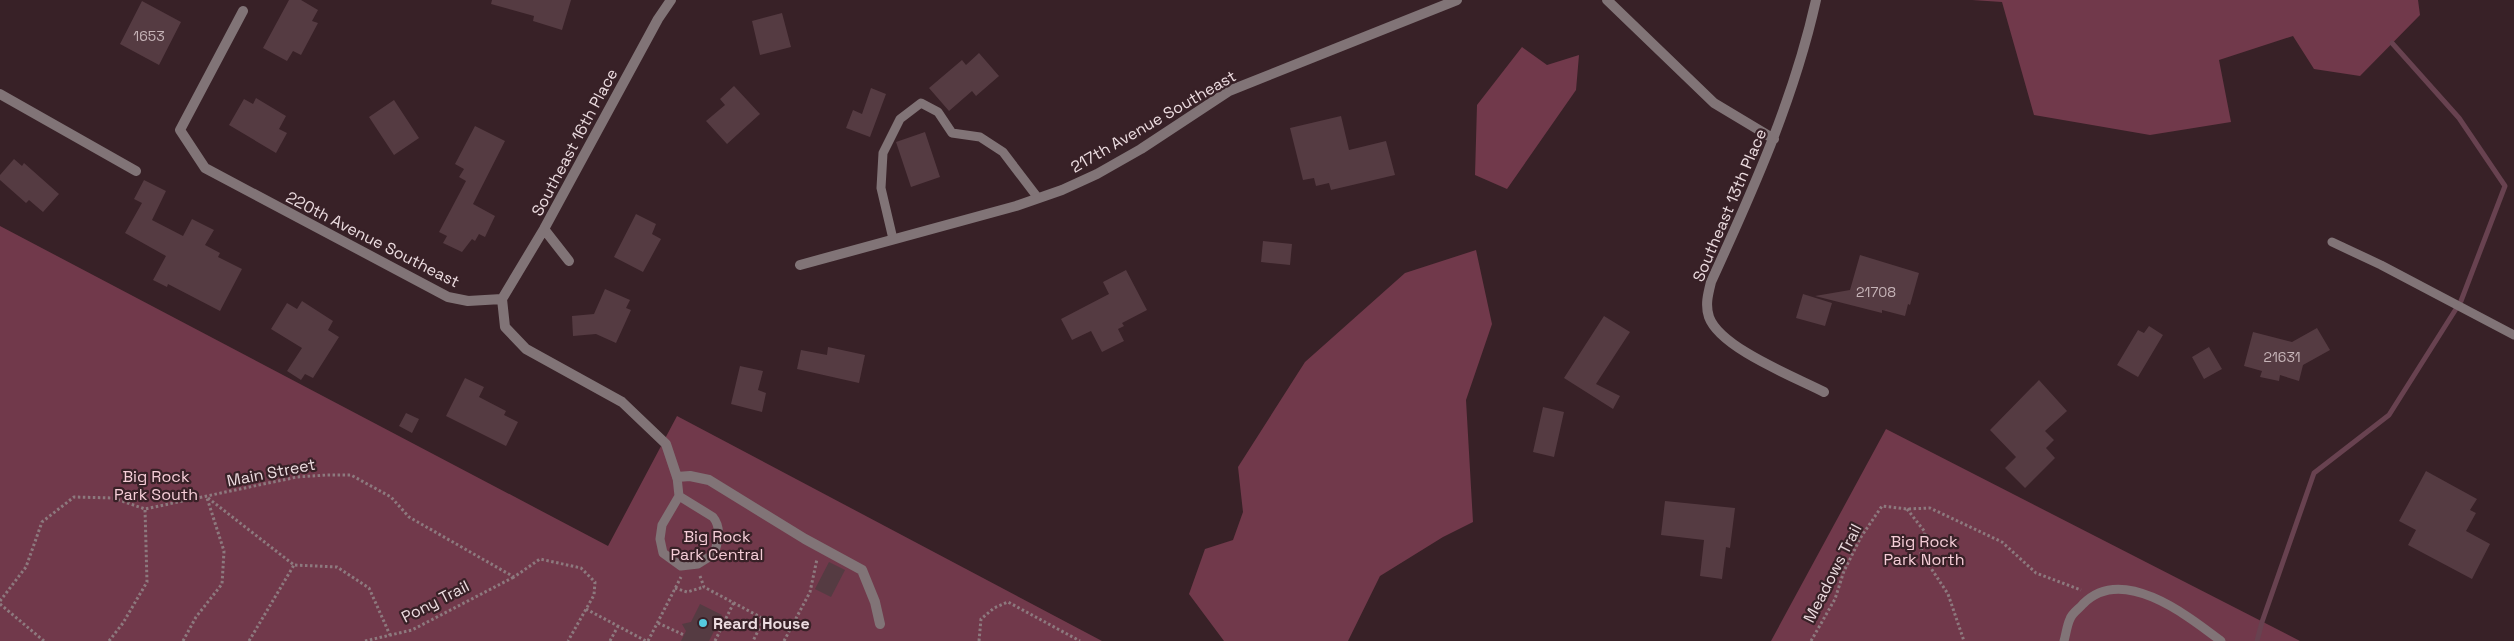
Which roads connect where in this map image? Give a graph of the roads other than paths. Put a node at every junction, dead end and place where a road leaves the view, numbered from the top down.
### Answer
1 (671, 0) edge
2 (1457, 0) edge
3 (1607, 0) edge
4 (1816, 0) edge
5 (244, 11) dead end
6 (0, 94) edge
7 (1774, 138) junction
8 (136, 170) dead end
9 (1038, 198) junction
10 (544, 229) junction
11 (893, 239) junction
12 (2332, 242) dead end
13 (569, 261) dead end
14 (800, 265) dead end
15 (502, 299) junction
16 (2514, 335) edge
17 (1824, 392) dead end
18 (677, 477) junction
19 (679, 496) junction
20 (880, 624) dead end
21 (2064, 641) edge
22 (2222, 641) edge

1 - 10 street, Southeast 16th Place
2 - 9 street, 217th Avenue Southeast
3 - 7 street
4 - 7 street, Southeast 13th Place
5 - 15 street, 220th Avenue Southeast
6 - 8 street
7 - 17 street, Southeast 13th Place
9 - 11 street, 217th Avenue Southeast
9 - 11 lane
10 - 13 street
10 - 15 street, Southeast 16th Place
11 - 14 street, 217th Avenue Southeast
12 - 16 lane
15 - 18 street
18 - 19 lane
18 - 20 street
19 - 19 lane
21 - 22 lane

